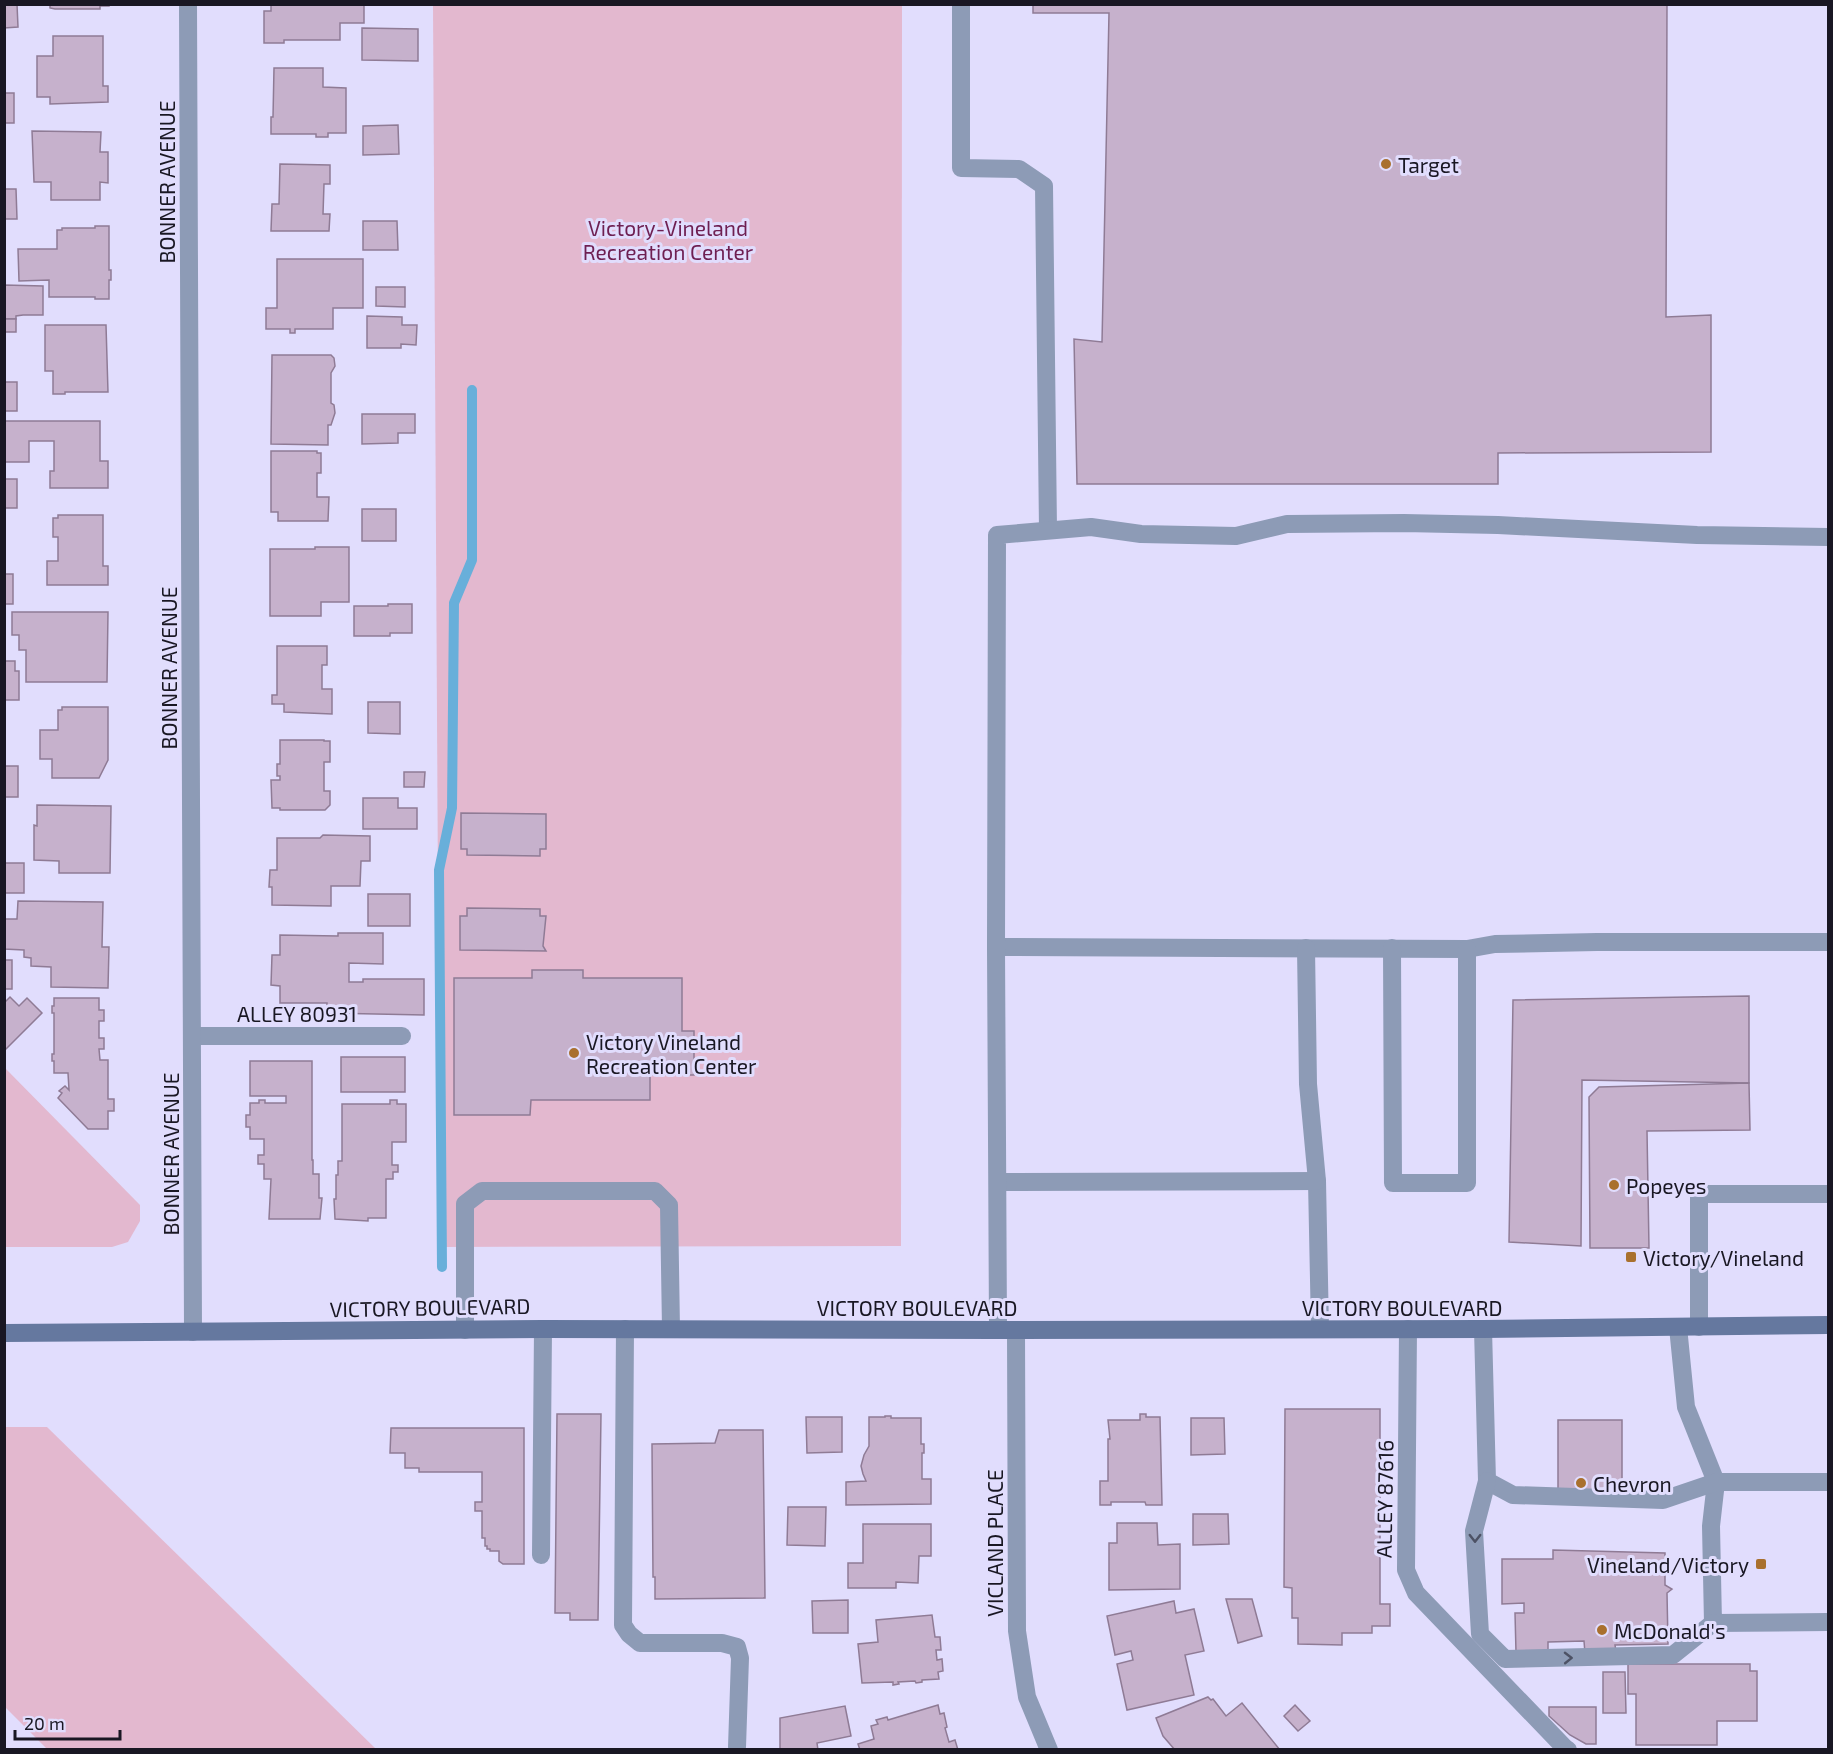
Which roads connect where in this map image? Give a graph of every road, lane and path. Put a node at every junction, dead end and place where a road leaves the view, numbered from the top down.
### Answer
1 (188, 4) edge
2 (961, 4) edge
3 (1048, 530) junction
4 (1828, 537) edge
5 (1828, 942) edge
6 (996, 947) junction
7 (1306, 948) junction
8 (1392, 948) junction
9 (1467, 949) junction
10 (192, 1035) junction
11 (402, 1036) dead end
12 (1317, 1181) junction
13 (998, 1182) junction
14 (1828, 1194) edge
15 (1828, 1325) edge
16 (1678, 1327) junction
17 (1699, 1327) junction
18 (543, 1329) junction
19 (625, 1329) junction
20 (671, 1329) junction
21 (1320, 1329) junction
22 (1408, 1329) junction
23 (1482, 1329) junction
24 (465, 1330) junction
25 (1007, 1330) junction
26 (193, 1332) junction
27 (4, 1333) edge
28 (1487, 1481) junction
29 (1716, 1482) junction
30 (1828, 1482) edge
31 (540, 1555) dead end
32 (1828, 1622) edge
33 (1713, 1623) junction
34 (737, 1747) dead end
35 (1049, 1749) edge
36 (1568, 1749) edge

1 - 10 street, BONNER AVENUE
2 - 3 street
3 - 4 street
3 - 6 street, VICLAND PLACE
5 - 9 street
6 - 7 street
6 - 13 street, VICLAND PLACE
7 - 8 street
7 - 12 street
8 - 9 street
8 - 9 street
10 - 11 street, ALLEY 80931
10 - 26 street, BONNER AVENUE
12 - 13 street
12 - 21 street
13 - 25 street, VICLAND PLACE
14 - 17 street
15 - 17 main road, VICTORY BOULEVARD
16 - 17 main road, VICTORY BOULEVARD
16 - 23 main road, VICTORY BOULEVARD
16 - 29 street
18 - 19 main road, VICTORY BOULEVARD
18 - 24 main road, VICTORY BOULEVARD
18 - 31 street
19 - 20 main road, VICTORY BOULEVARD
19 - 34 street
20 - 24 street
20 - 25 main road, VICTORY BOULEVARD
21 - 22 main road, VICTORY BOULEVARD
21 - 25 main road, VICTORY BOULEVARD
22 - 23 main road, VICTORY BOULEVARD
22 - 36 street, ALLEY 87616
23 - 28 street
24 - 26 main road, VICTORY BOULEVARD
25 - 35 street, VICLAND PLACE
26 - 27 main road, VICTORY BOULEVARD
28 - 29 street
28 -> 33 street
29 - 30 street
29 - 33 street
32 - 33 street

